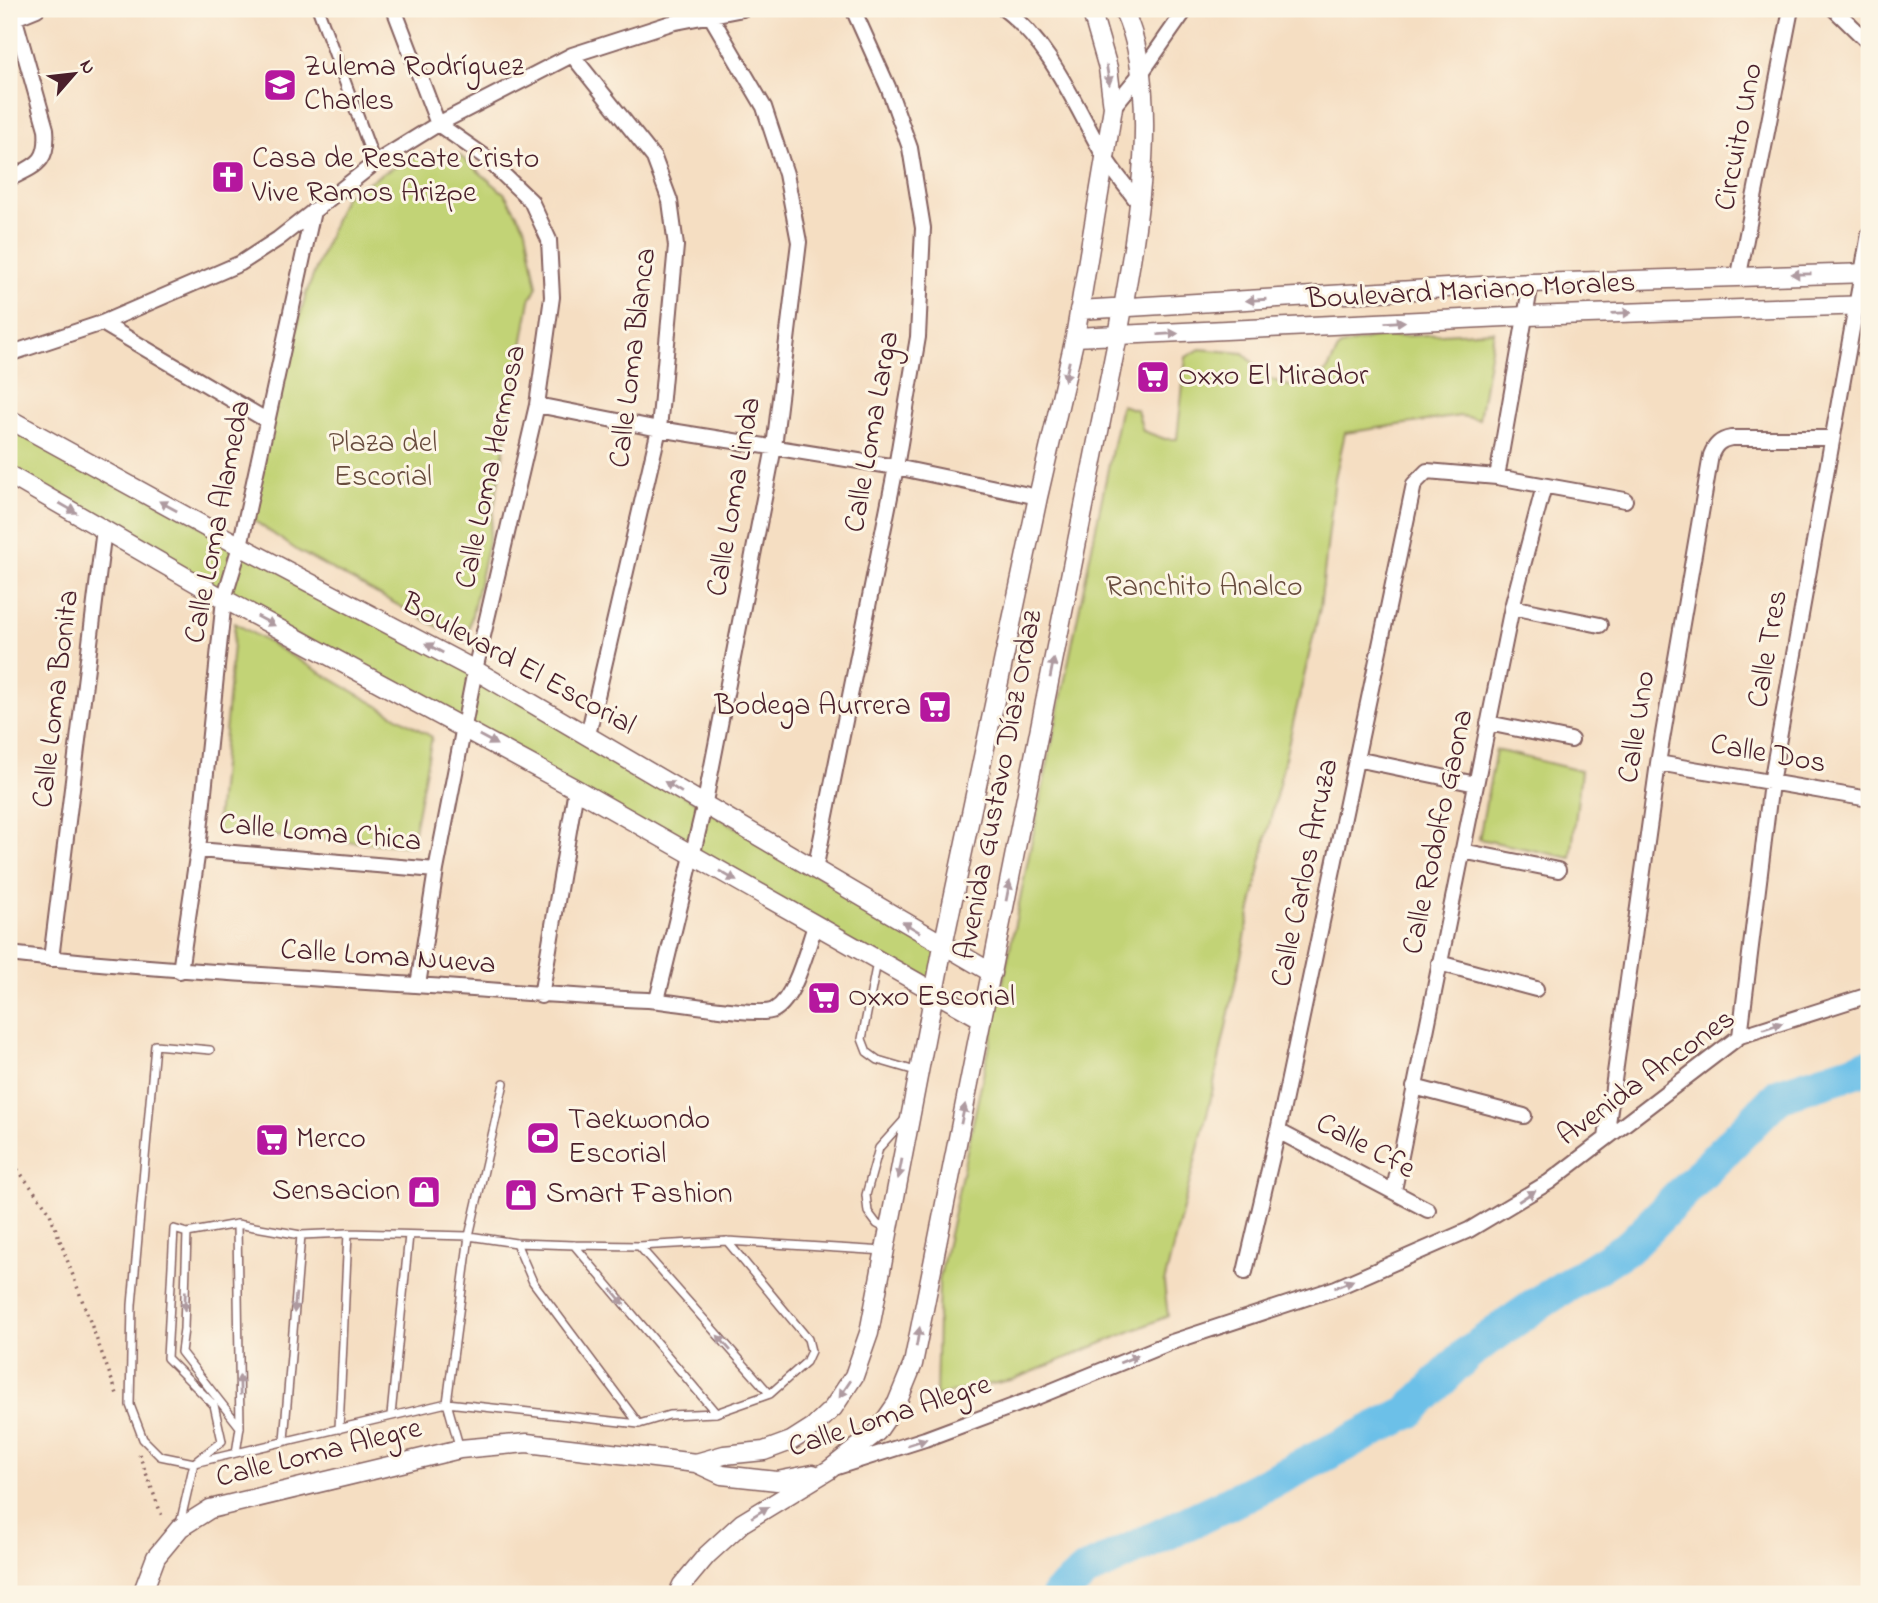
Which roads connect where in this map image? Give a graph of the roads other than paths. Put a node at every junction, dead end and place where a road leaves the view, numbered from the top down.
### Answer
1 (37, 9) edge
2 (318, 9) edge
3 (394, 9) edge
4 (667, 9) edge
5 (743, 9) edge
6 (853, 9) edge
7 (1004, 9) edge
8 (1091, 9) edge
9 (1124, 9) edge
10 (1186, 9) edge
11 (1791, 9) edge
12 (1834, 9) edge
13 (13, 13) edge
14 (710, 15) junction
15 (671, 23) junction
16 (1869, 43) edge
17 (572, 55) junction
18 (1142, 72) junction
19 (1113, 107) junction
20 (438, 124) junction
21 (1105, 158) junction
22 (375, 163) junction
23 (9, 179) edge
24 (1139, 204) junction
25 (313, 211) junction
26 (1869, 234) edge
27 (1866, 273) edge
28 (1739, 275) junction
29 (1531, 283) junction
30 (1863, 305) edge
31 (1123, 309) junction
32 (1079, 310) junction
33 (1527, 316) junction
34 (102, 323) junction
35 (1118, 336) junction
36 (1075, 337) junction
37 (9, 354) edge
38 (537, 405) junction
39 (9, 419) edge
40 (266, 420) junction
41 (659, 429) junction
42 (1832, 438) junction
43 (774, 447) junction
44 (896, 467) junction
45 (9, 475) edge
46 (1497, 477) junction
47 (1544, 486) junction
48 (1038, 497) junction
49 (1625, 500) dead end
50 (104, 529) junction
51 (240, 546) junction
52 (224, 599) junction
53 (1512, 607) junction
54 (1600, 625) dead end
55 (475, 670) junction
56 (1488, 723) junction
57 (464, 726) junction
58 (587, 735) junction
59 (1571, 740) dead end
60 (1356, 759) junction
61 (1658, 763) junction
62 (1476, 783) junction
63 (1772, 783) junction
64 (576, 789) junction
65 (1869, 799) edge
66 (705, 807) junction
67 (198, 850) junction
68 (1462, 852) junction
69 (691, 855) junction
70 (436, 870) junction
71 (815, 870) junction
72 (1558, 870) dead end
73 (815, 926) junction
74 (943, 946) junction
75 (9, 954) edge
76 (51, 958) junction
77 (877, 961) junction
78 (1439, 963) junction
79 (180, 971) junction
80 (992, 973) junction
81 (418, 985) junction
82 (1536, 989) dead end
83 (933, 993) junction
84 (1869, 995) edge
85 (541, 996) junction
86 (657, 1000) junction
87 (982, 1019) junction
88 (1740, 1036) junction
89 (210, 1050) dead end
90 (919, 1072) junction
91 (504, 1083) dead end
92 (1414, 1087) junction
93 (911, 1112) junction
94 (1524, 1116) dead end
95 (1278, 1130) junction
96 (1606, 1138) junction
97 (1394, 1190) junction
98 (1428, 1210) dead end
99 (237, 1224) junction
100 (1469, 1230) joint
101 (889, 1231) junction
102 (187, 1233) junction
103 (348, 1233) junction
104 (301, 1235) junction
105 (409, 1235) junction
106 (469, 1236) junction
107 (727, 1241) junction
108 (516, 1243) junction
109 (574, 1245) junction
110 (639, 1246) junction
111 (885, 1251) junction
112 (1245, 1272) dead end
113 (769, 1394) junction
114 (447, 1403) junction
115 (716, 1413) junction
116 (391, 1415) junction
117 (639, 1424) junction
118 (240, 1427) junction
119 (339, 1429) junction
120 (284, 1440) junction
121 (460, 1449) junction
122 (236, 1453) junction
123 (696, 1462) junction
124 (194, 1463) junction
125 (829, 1470) junction
126 (172, 1526) junction
127 (142, 1594) edge
128 (678, 1594) edge

1 - 13 street
2 - 22 street
3 - 20 street
4 - 15 street
5 - 14 street
6 - 44 street, Calle Loma Larga
7 - 21 street
8 -> 19 street, Avenida Gustavo Díaz Ordaz
9 - 18 street, Avenida Gustavo Díaz Ordaz
10 - 18 street
11 - 28 street, Circuito Uno
12 - 16 street
13 - 23 street
14 - 15 street
14 - 43 street, Calle Loma Linda
15 - 17 street
17 - 20 street
17 - 41 street, Calle Loma Blanca
18 - 19 street
18 - 24 street, Avenida Gustavo Díaz Ordaz
19 - 21 street, Avenida Gustavo Díaz Ordaz
20 - 22 street
20 - 38 street, Calle Loma Hermosa
21 - 24 street
21 - 32 street, Avenida Gustavo Díaz Ordaz
22 - 25 street
24 - 31 street, Avenida Gustavo Díaz Ordaz
25 - 34 street
25 - 40 street, Calle Loma Alameda
26 - 27 street
27 -> 28 street, Boulevard Mariano Morales
27 - 30 street, Calle Tres
28 - 29 street, Boulevard Mariano Morales
29 -> 31 street, Boulevard Mariano Morales
29 - 33 street
33 -> 30 street, Boulevard Mariano Morales
30 - 42 street, Calle Tres
31 - 32 street, Boulevard Mariano Morales
31 - 35 street, Avenida Gustavo Díaz Ordaz
32 - 36 street, Avenida Gustavo Díaz Ordaz
35 -> 33 street, Boulevard Mariano Morales
33 - 46 street
34 - 37 street
34 - 40 street
35 - 36 street, Boulevard Mariano Morales
80 -> 35 street, Avenida Gustavo Díaz Ordaz
36 -> 48 street, Avenida Gustavo Díaz Ordaz
38 - 41 street
38 - 55 street, Calle Loma Hermosa
51 -> 39 street, Boulevard El Escorial
40 - 51 street, Calle Loma Alameda
41 - 43 street
41 - 58 street, Calle Loma Blanca
42 - 61 street, Calle Uno
42 - 63 street, Calle Tres
43 - 44 street
43 - 66 street, Calle Loma Linda
44 - 48 street
44 - 71 street, Calle Loma Larga
45 -> 50 street
46 - 47 street
46 - 60 street, Calle Carlos Arruza
47 - 49 street
47 - 53 street, Calle Rodolfo Gaona
48 - 74 street, Avenida Gustavo Díaz Ordaz
50 - 52 street
50 - 76 street, Calle Loma Bonita
51 - 52 street, Calle Loma Alameda
55 -> 51 street, Boulevard El Escorial
52 -> 57 street
52 - 67 street, Calle Loma Alameda
53 - 54 street
53 - 56 street, Calle Rodolfo Gaona
55 - 57 street, Calle Loma Hermosa
55 - 58 street, Boulevard El Escorial
56 - 59 street
56 - 62 street, Calle Rodolfo Gaona
57 -> 64 street
57 - 70 street, Calle Loma Hermosa
66 -> 58 street, Boulevard El Escorial
60 - 62 street
60 - 95 street, Calle Carlos Arruza
61 - 63 street, Calle Dos
61 - 96 street, Calle Uno
62 - 68 street, Calle Rodolfo Gaona
63 - 65 street, Calle Dos
63 - 88 street, Calle Tres
64 - 69 street
64 - 85 street
66 - 69 street, Calle Loma Linda
66 - 71 street, Boulevard El Escorial
67 - 70 street, Calle Loma Chica
67 - 79 street, Calle Loma Alameda
68 - 72 street
68 - 78 street, Calle Rodolfo Gaona
69 -> 73 street
69 - 86 street, Calle Loma Linda
70 - 81 street, Calle Loma Hermosa
74 -> 71 street, Boulevard El Escorial
73 - 77 street
73 - 86 street, Calle Loma Nueva
74 - 80 street, Boulevard El Escorial
74 - 83 street, Avenida Gustavo Díaz Ordaz
75 - 76 street, Calle Loma Nueva
76 - 79 street, Calle Loma Nueva
77 - 83 street
77 - 90 lane
78 - 82 street
78 - 92 street, Calle Rodolfo Gaona
79 - 81 street, Calle Loma Nueva
80 - 87 street, Avenida Gustavo Díaz Ordaz
81 - 85 street, Calle Loma Nueva
83 - 87 street
83 - 90 street, Avenida Gustavo Díaz Ordaz
88 -> 84 street, Avenida Ancones
85 - 86 street, Calle Loma Nueva
125 -> 87 street, Avenida Gustavo Díaz Ordaz
88 - 96 street, Avenida Ancones
89 - 124 lane
90 - 93 street, Avenida Gustavo Díaz Ordaz
91 - 106 lane
92 - 94 street
92 - 97 street, Calle Rodolfo Gaona
93 -> 101 street, Avenida Gustavo Díaz Ordaz
93 - 101 lane
95 - 97 street, Calle Cfe
95 - 112 street, Calle Carlos Arruza
100 -> 96 street, Avenida Ancones
97 - 98 street, Calle Cfe
99 - 102 lane
99 - 104 lane
118 -> 99 lane
125 -> 100 street, Calle Loma Alegre
101 - 111 street, Avenida Gustavo Díaz Ordaz
102 -> 118 lane
102 - 124 lane
103 - 104 lane
103 - 105 lane
103 - 119 lane
104 -> 120 lane
105 - 106 lane
105 - 116 lane
106 - 108 lane
106 - 114 lane
107 - 110 lane
107 - 111 lane
107 - 113 lane
108 - 109 lane
108 - 117 lane
109 - 110 lane
109 -> 115 lane
113 -> 110 lane
111 -> 123 street, Avenida Gustavo Díaz Ordaz
113 - 115 lane
114 - 116 lane
114 - 117 lane
114 - 121 lane
115 - 117 lane
116 - 119 lane
118 - 122 lane
119 - 120 lane
120 - 122 lane
121 - 123 street, Calle Loma Alegre
121 - 126 street, Calle Loma Alegre
122 - 124 lane
123 - 125 street, Calle Loma Alegre
124 - 126 lane
128 -> 125 street, Avenida Gustavo Díaz Ordaz
126 - 127 street, Calle Loma Alegre

